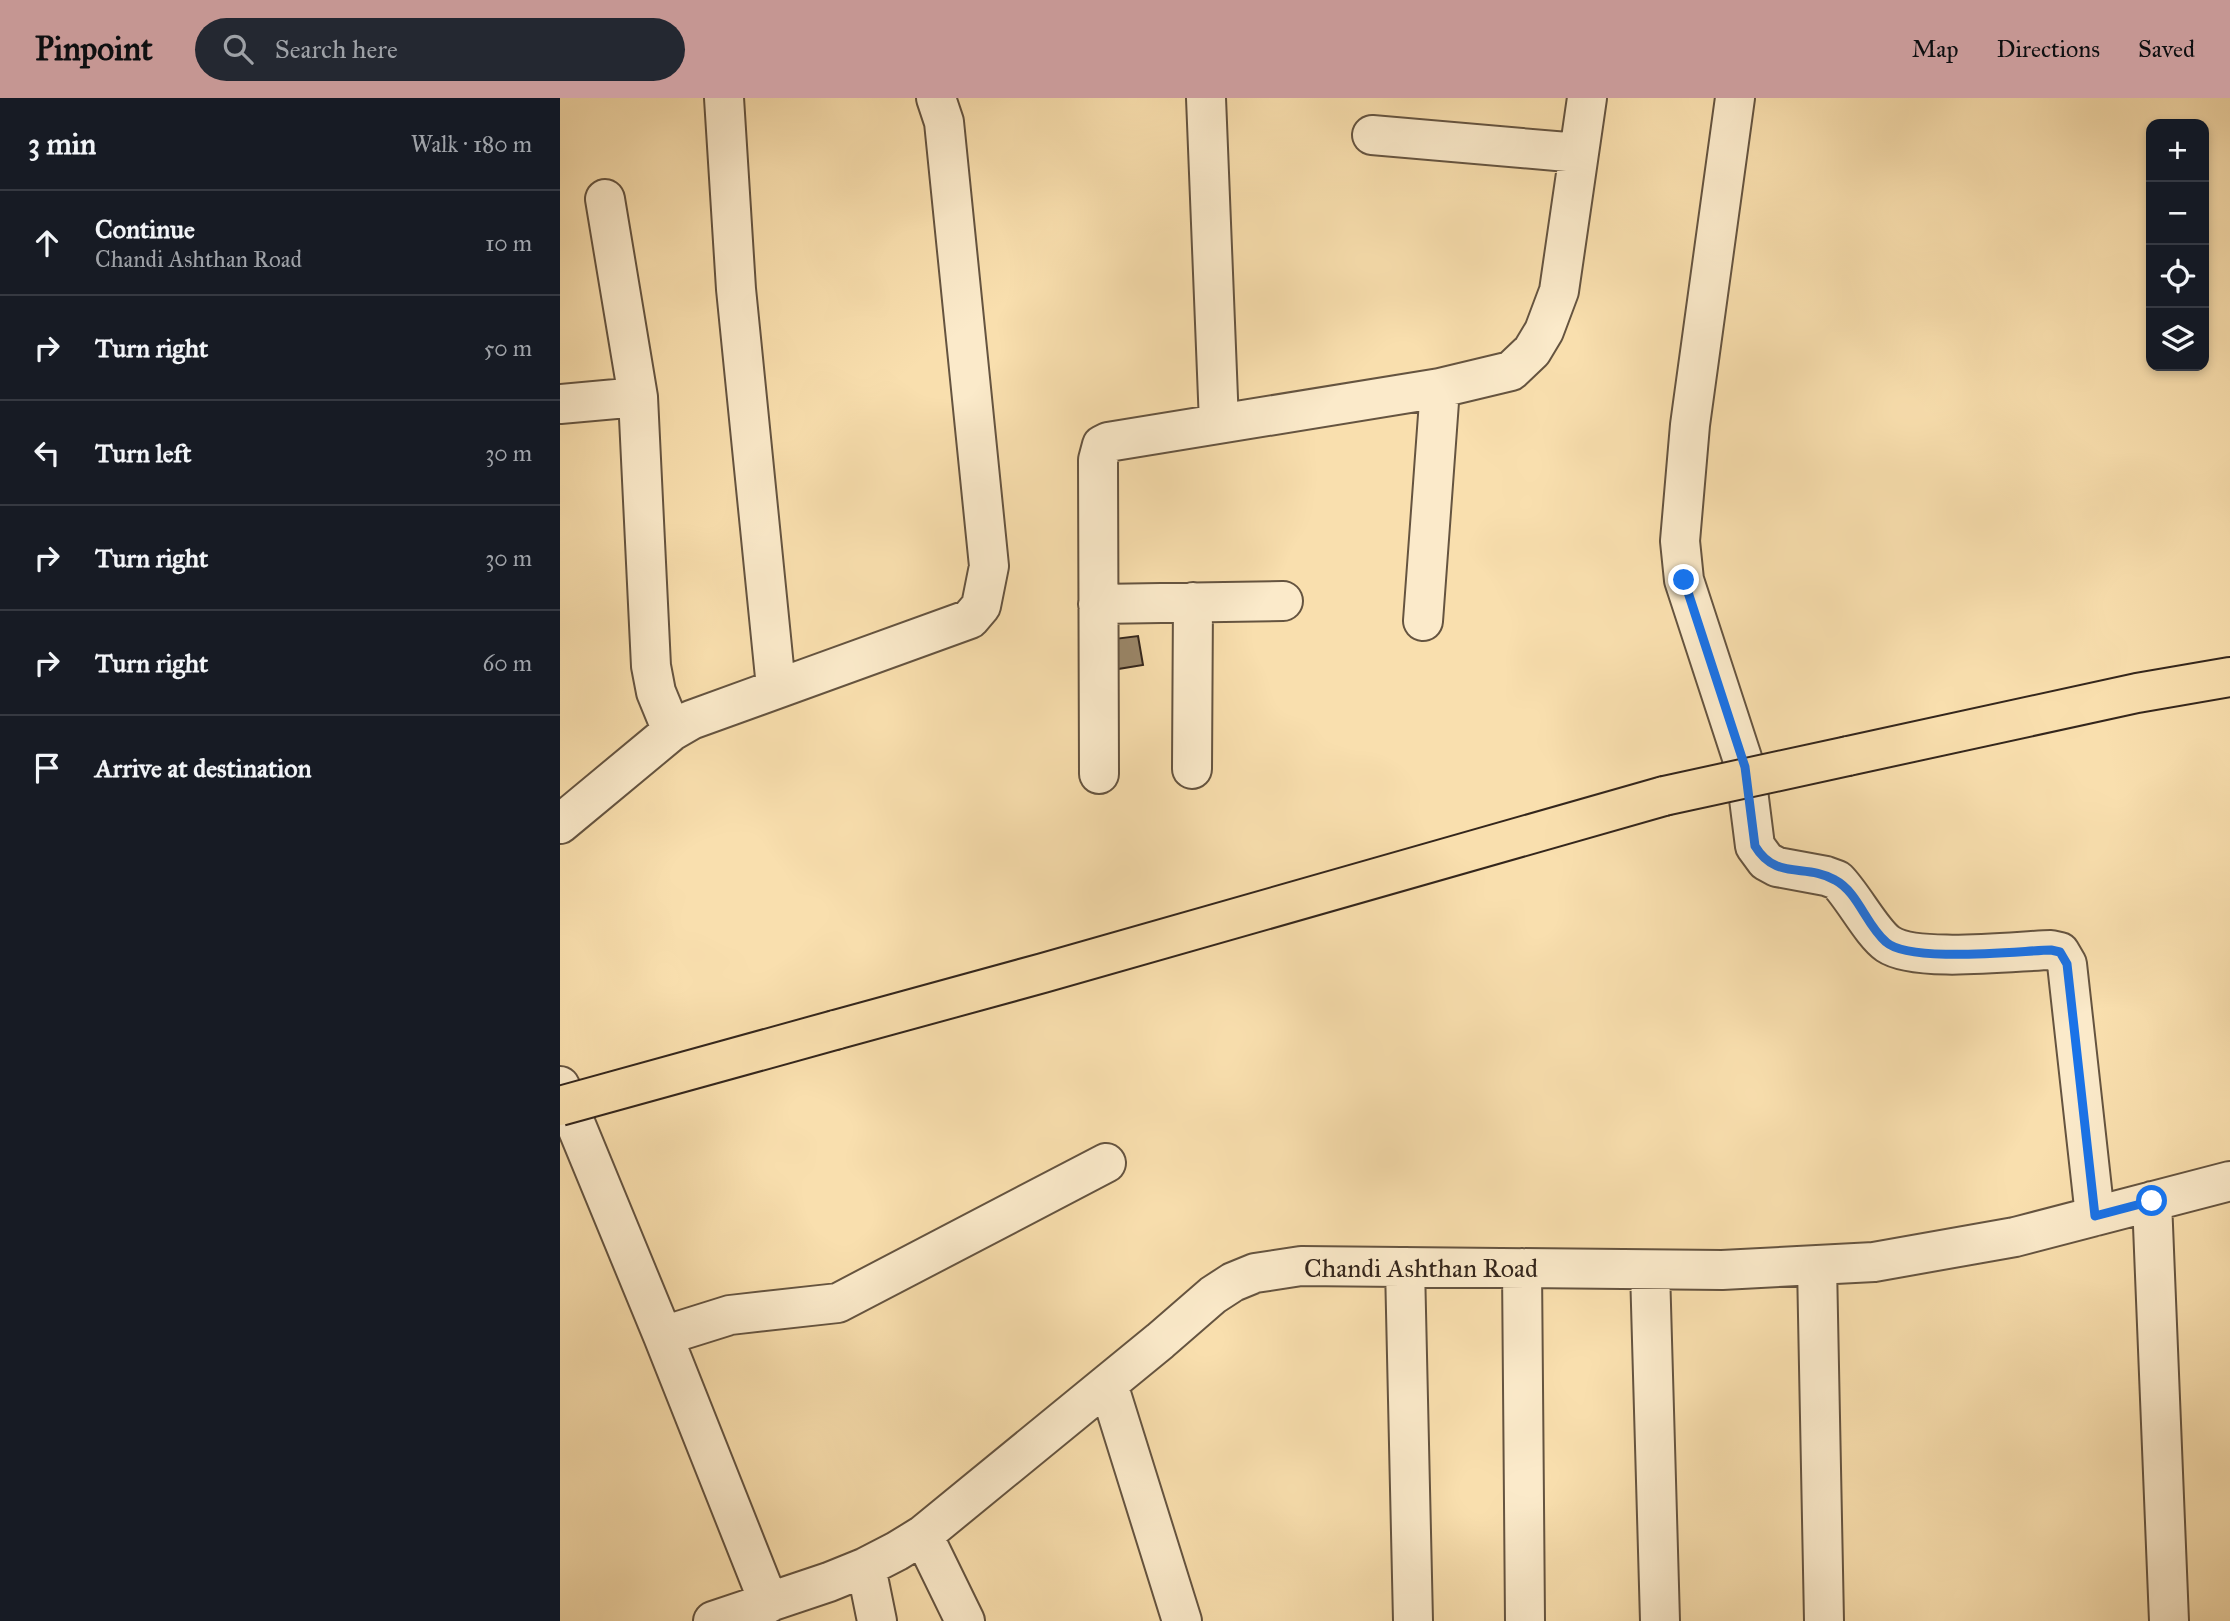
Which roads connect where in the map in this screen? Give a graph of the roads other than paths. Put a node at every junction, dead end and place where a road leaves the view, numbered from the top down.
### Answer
1 (724, 98) edge
2 (936, 98) edge
3 (1206, 98) edge
4 (1587, 98) edge
5 (1735, 98) edge
6 (1372, 135) dead end
7 (1579, 153) junction
8 (606, 199) dead end
9 (1440, 388) junction
10 (638, 397) junction
11 (560, 404) edge
12 (1219, 423) junction
13 (1283, 601) dead end
14 (1193, 602) junction
15 (1098, 604) junction
16 (1423, 621) dead end
17 (2230, 677) edge
18 (776, 687) junction
19 (672, 731) junction
20 (1192, 769) dead end
21 (1099, 774) dead end
22 (560, 824) edge
23 (560, 1087) edge
24 (560, 1106) edge
25 (1106, 1163) dead end
26 (2230, 1181) edge
27 (2152, 1201) junction
28 (2095, 1216) junction
29 (1817, 1265) junction
30 (1405, 1267) junction
31 (1522, 1269) junction
32 (1650, 1270) junction
33 (660, 1327) junction
34 (1108, 1384) junction
35 (923, 1535) junction
36 (866, 1567) junction
37 (769, 1603) junction
38 (713, 1621) edge
39 (877, 1621) edge
40 (965, 1621) edge
41 (1182, 1621) edge
42 (1413, 1621) edge
43 (1525, 1621) edge
44 (1660, 1621) edge
45 (1824, 1621) edge
46 (2169, 1621) edge

1 - 18 street
2 - 18 street
3 - 12 street
4 - 7 street
5 - 28 street
6 - 7 street
7 - 9 street
8 - 10 street
9 - 12 street
9 - 16 street
10 - 11 street
10 - 19 street
12 - 15 street
13 - 14 street
14 - 15 street
14 - 20 street
15 - 21 street
17 - 24 highway, bridge
18 - 19 street
19 - 22 street
23 - 33 street
25 - 33 street
26 - 27 street, Chandi Ashthan Road
27 - 28 street, Chandi Ashthan Road
27 - 46 street
28 - 29 street, Chandi Ashthan Road
29 - 32 street, Chandi Ashthan Road
29 - 45 street
30 - 31 street, Chandi Ashthan Road
30 - 34 street, Chandi Ashthan Road
30 - 42 street
31 - 32 street, Chandi Ashthan Road
31 - 43 street
32 - 44 street
33 - 37 street
34 - 35 street, Chandi Ashthan Road
34 - 41 street
35 - 36 street, Chandi Ashthan Road
35 - 40 street
36 - 37 street, Chandi Ashthan Road
36 - 39 street
37 - 38 street, Chandi Ashthan Road

